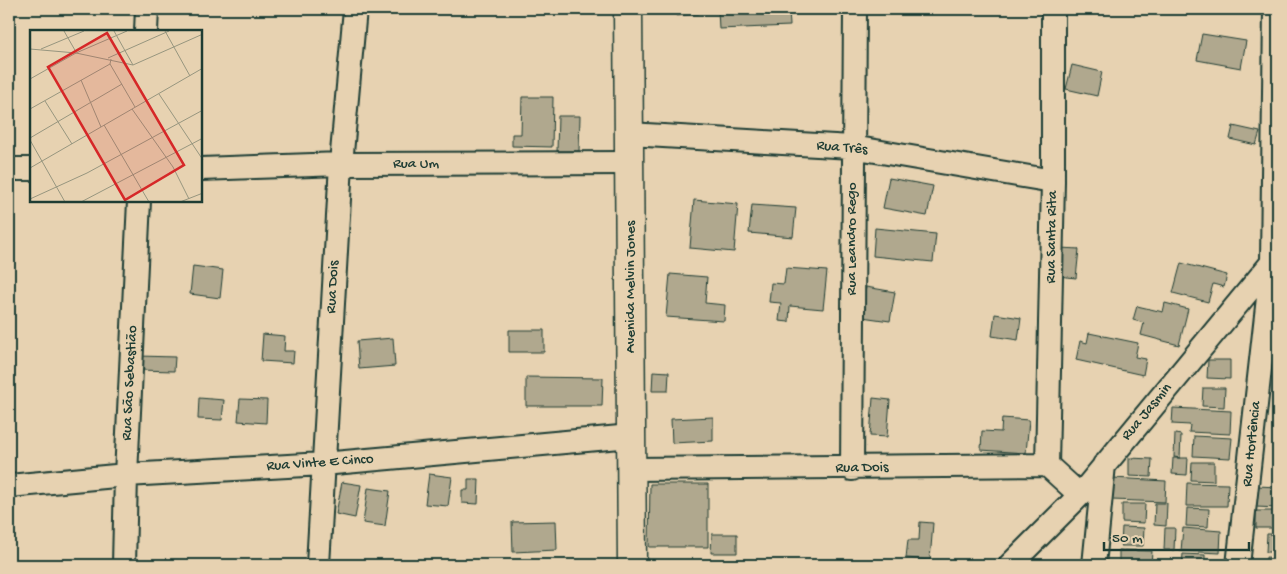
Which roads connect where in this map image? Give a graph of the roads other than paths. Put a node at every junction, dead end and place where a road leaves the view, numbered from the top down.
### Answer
1 (147, 9) edge
2 (355, 9) edge
3 (628, 9) edge
4 (855, 9) edge
5 (1053, 9) edge
6 (1276, 9) edge
7 (146, 30) edge
8 (629, 134) junction
9 (852, 147) junction
10 (630, 163) junction
11 (341, 164) junction
12 (9, 169) edge
13 (30, 169) edge
14 (202, 169) edge
15 (1053, 182) junction
16 (140, 202) edge
17 (1276, 260) edge
18 (631, 436) junction
19 (323, 464) junction
20 (1047, 465) junction
21 (1104, 465) junction
22 (852, 468) junction
23 (632, 469) junction
24 (126, 475) junction
25 (9, 486) edge
26 (1080, 495) junction
27 (124, 565) edge
28 (318, 565) edge
29 (632, 565) edge
30 (1010, 565) edge
31 (1094, 565) edge
32 (1238, 565) edge

1 - 7 street
2 - 11 street, Rua Dois
3 - 8 main road, Avenida Melvin Jones
4 - 9 street, Rua Leandro Rego
5 - 15 street, Rua Santa Rita
6 - 17 street, Rua Hortência
8 - 9 street, Rua Três
8 - 10 main road, Avenida Melvin Jones
9 - 15 street, Rua Três
9 - 22 street, Rua Leandro Rego
10 - 11 street, Rua Um
10 - 18 main road, Avenida Melvin Jones
11 - 14 street, Rua Um
11 - 19 street, Rua Dois
12 - 13 street
15 - 20 street, Rua Santa Rita
16 - 24 street, Rua São Sebastião
17 - 21 street, Rua Jasmin
17 - 32 street, Rua Hortência
18 - 19 street, Rua Vinte E Cinco
18 - 23 main road, Avenida Melvin Jones
19 - 24 street, Rua Vinte E Cinco
19 - 28 street, Rua Dois
20 - 22 street, Rua Dois
20 - 26 street
21 - 26 street, Rua Jasmin
21 - 31 street
22 - 23 street, Rua Dois
23 - 29 main road, Avenida Melvin Jones
24 - 25 street, Rua Vinte E Cinco
24 - 27 street, Rua São Sebastião
26 - 30 street, Rua Jasmin

